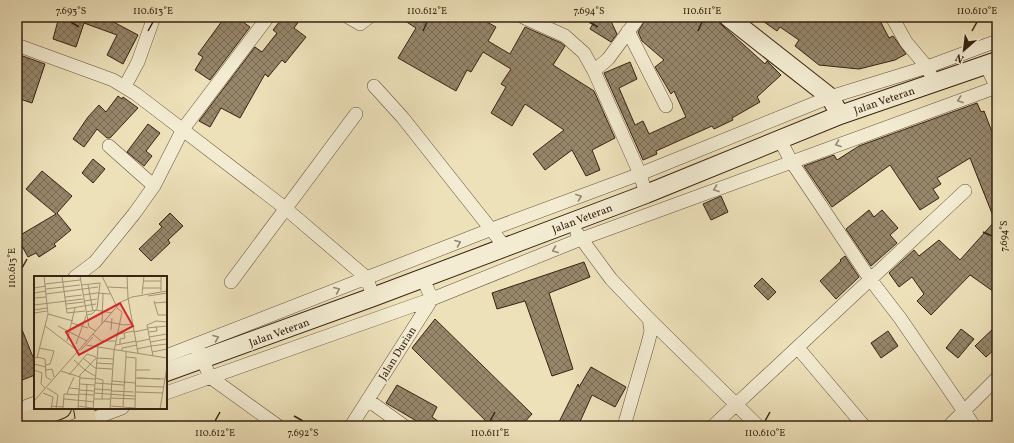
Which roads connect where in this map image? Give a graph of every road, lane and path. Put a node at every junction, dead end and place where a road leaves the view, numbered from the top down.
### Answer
1 (154, 17) edge
2 (268, 17) edge
3 (348, 17) edge
4 (369, 17) edge
5 (523, 17) edge
6 (639, 17) edge
7 (728, 17) edge
8 (892, 17) edge
9 (628, 32) junction
10 (997, 41) edge
11 (17, 45) edge
12 (992, 63) edge
13 (594, 71) junction
14 (931, 75) junction
15 (125, 86) junction
16 (374, 86) dead end
17 (997, 87) edge
18 (830, 97) junction
19 (666, 106) dead end
20 (356, 114) dead end
21 (840, 115) junction
22 (183, 129) junction
23 (780, 140) junction
24 (108, 146) dead end
25 (791, 161) junction
26 (640, 174) junction
27 (154, 186) junction
28 (965, 191) dead end
29 (646, 194) junction
30 (285, 208) junction
31 (569, 222) junction
32 (492, 229) junction
33 (581, 239) junction
34 (505, 247) junction
35 (91, 273) edge
36 (79, 276) edge
37 (367, 278) junction
38 (423, 279) junction
39 (870, 279) junction
40 (231, 282) dead end
41 (373, 297) junction
42 (432, 299) junction
43 (649, 319) junction
44 (798, 348) junction
45 (200, 353) junction
46 (167, 356) edge
47 (167, 371) edge
48 (210, 377) junction
49 (997, 378) edge
50 (167, 393) edge
51 (368, 400) junction
52 (34, 403) edge
53 (736, 405) junction
54 (59, 409) edge
55 (119, 409) edge
56 (17, 410) edge
57 (963, 410) junction
58 (83, 420) edge
59 (17, 426) edge
60 (278, 426) edge
61 (351, 426) edge
62 (404, 426) edge
63 (624, 426) edge
64 (713, 426) edge
65 (758, 426) edge
66 (864, 426) edge
67 (949, 426) edge
68 (974, 426) edge

1 - 15 street
2 - 22 street
3 - 4 street
5 - 13 street
6 - 9 street
7 - 18 main road
8 - 14 street
9 - 13 street
9 - 19 street
10 - 14 street
11 - 15 street
12 - 14 main road, Jalan Veteran
12 - 17 street
13 - 26 street
14 - 18 street
14 - 21 main road, Jalan Veteran
15 - 22 street
16 - 32 street
17 -> 25 street
18 - 21 main road
18 - 26 street
20 - 30 street
21 - 23 main road, Jalan Veteran
22 - 27 street
22 - 30 street
23 - 25 street
23 - 29 main road, Jalan Veteran
24 - 27 street
25 -> 33 street
25 - 39 street
26 - 29 street
32 -> 26 street
27 - 35 street
28 - 39 street
29 - 31 main road, Jalan Veteran
30 - 37 street
30 - 40 street
31 - 33 street
31 - 34 main road, Jalan Veteran
32 - 34 street
37 -> 32 street
33 -> 42 street
33 - 43 street
34 - 38 main road, Jalan Veteran
35 - 36 street
37 - 41 street
45 -> 37 street
38 - 41 main road, Jalan Veteran
38 - 42 street
39 - 44 street
39 - 57 street
41 - 45 main road, Jalan Veteran
42 - 48 street
42 - 51 street, Jalan Durian
43 - 53 street
43 - 63 street
44 - 53 street
44 - 66 street
45 - 46 street
45 - 47 main road, Jalan Veteran
45 - 48 street
48 - 50 street
48 - 60 street
49 - 57 street
51 - 61 street, Jalan Durian
51 - 62 street
52 - 56 street
53 - 64 street
53 - 65 street
54 - 59 main road
55 - 58 street
57 - 67 street
57 - 68 street

